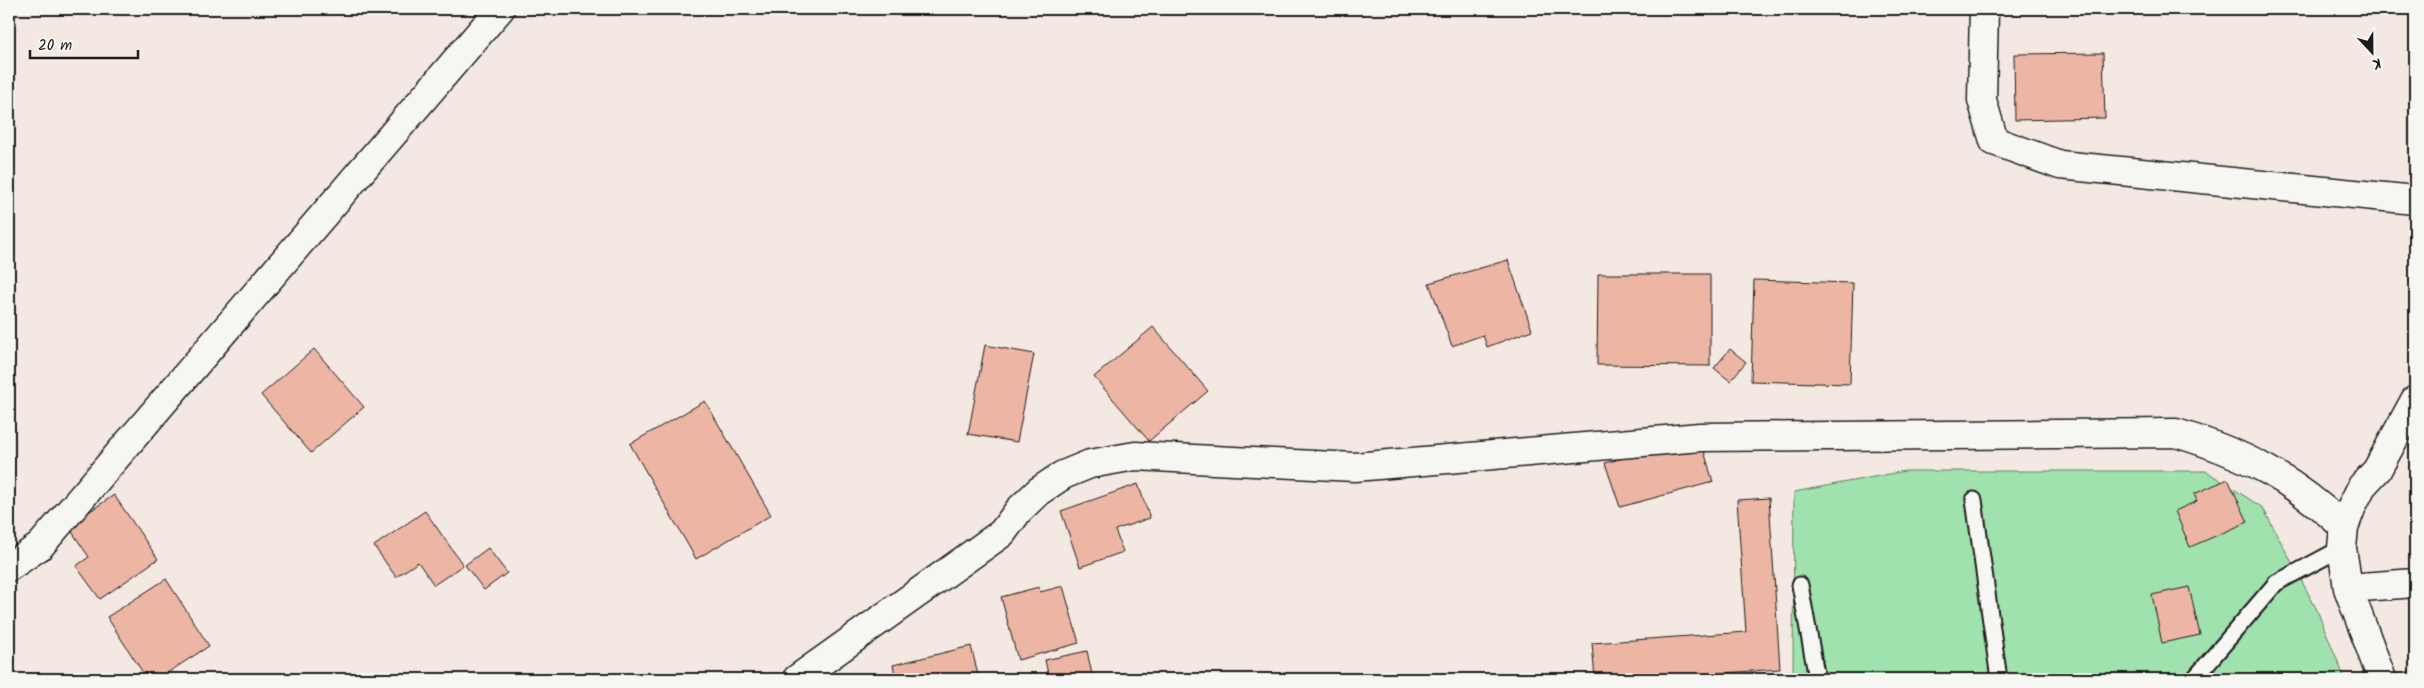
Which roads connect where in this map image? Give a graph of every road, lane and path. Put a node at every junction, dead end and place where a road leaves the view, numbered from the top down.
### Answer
1 (500, 9) edge
2 (1984, 9) edge
3 (2415, 200) edge
4 (2415, 400) edge
5 (1974, 500) dead end
6 (2343, 537) junction
7 (9, 567) edge
8 (2415, 583) edge
9 (1800, 585) dead end
10 (2348, 588) junction
11 (797, 679) edge
12 (1817, 679) edge
13 (1999, 679) edge
14 (2195, 679) edge
15 (2382, 679) edge

1 - 7 street
2 - 3 street
4 - 6 street
5 - 13 lane
6 - 10 street
6 - 11 street
6 - 14 lane
8 - 10 street
9 - 12 lane
10 - 15 street

